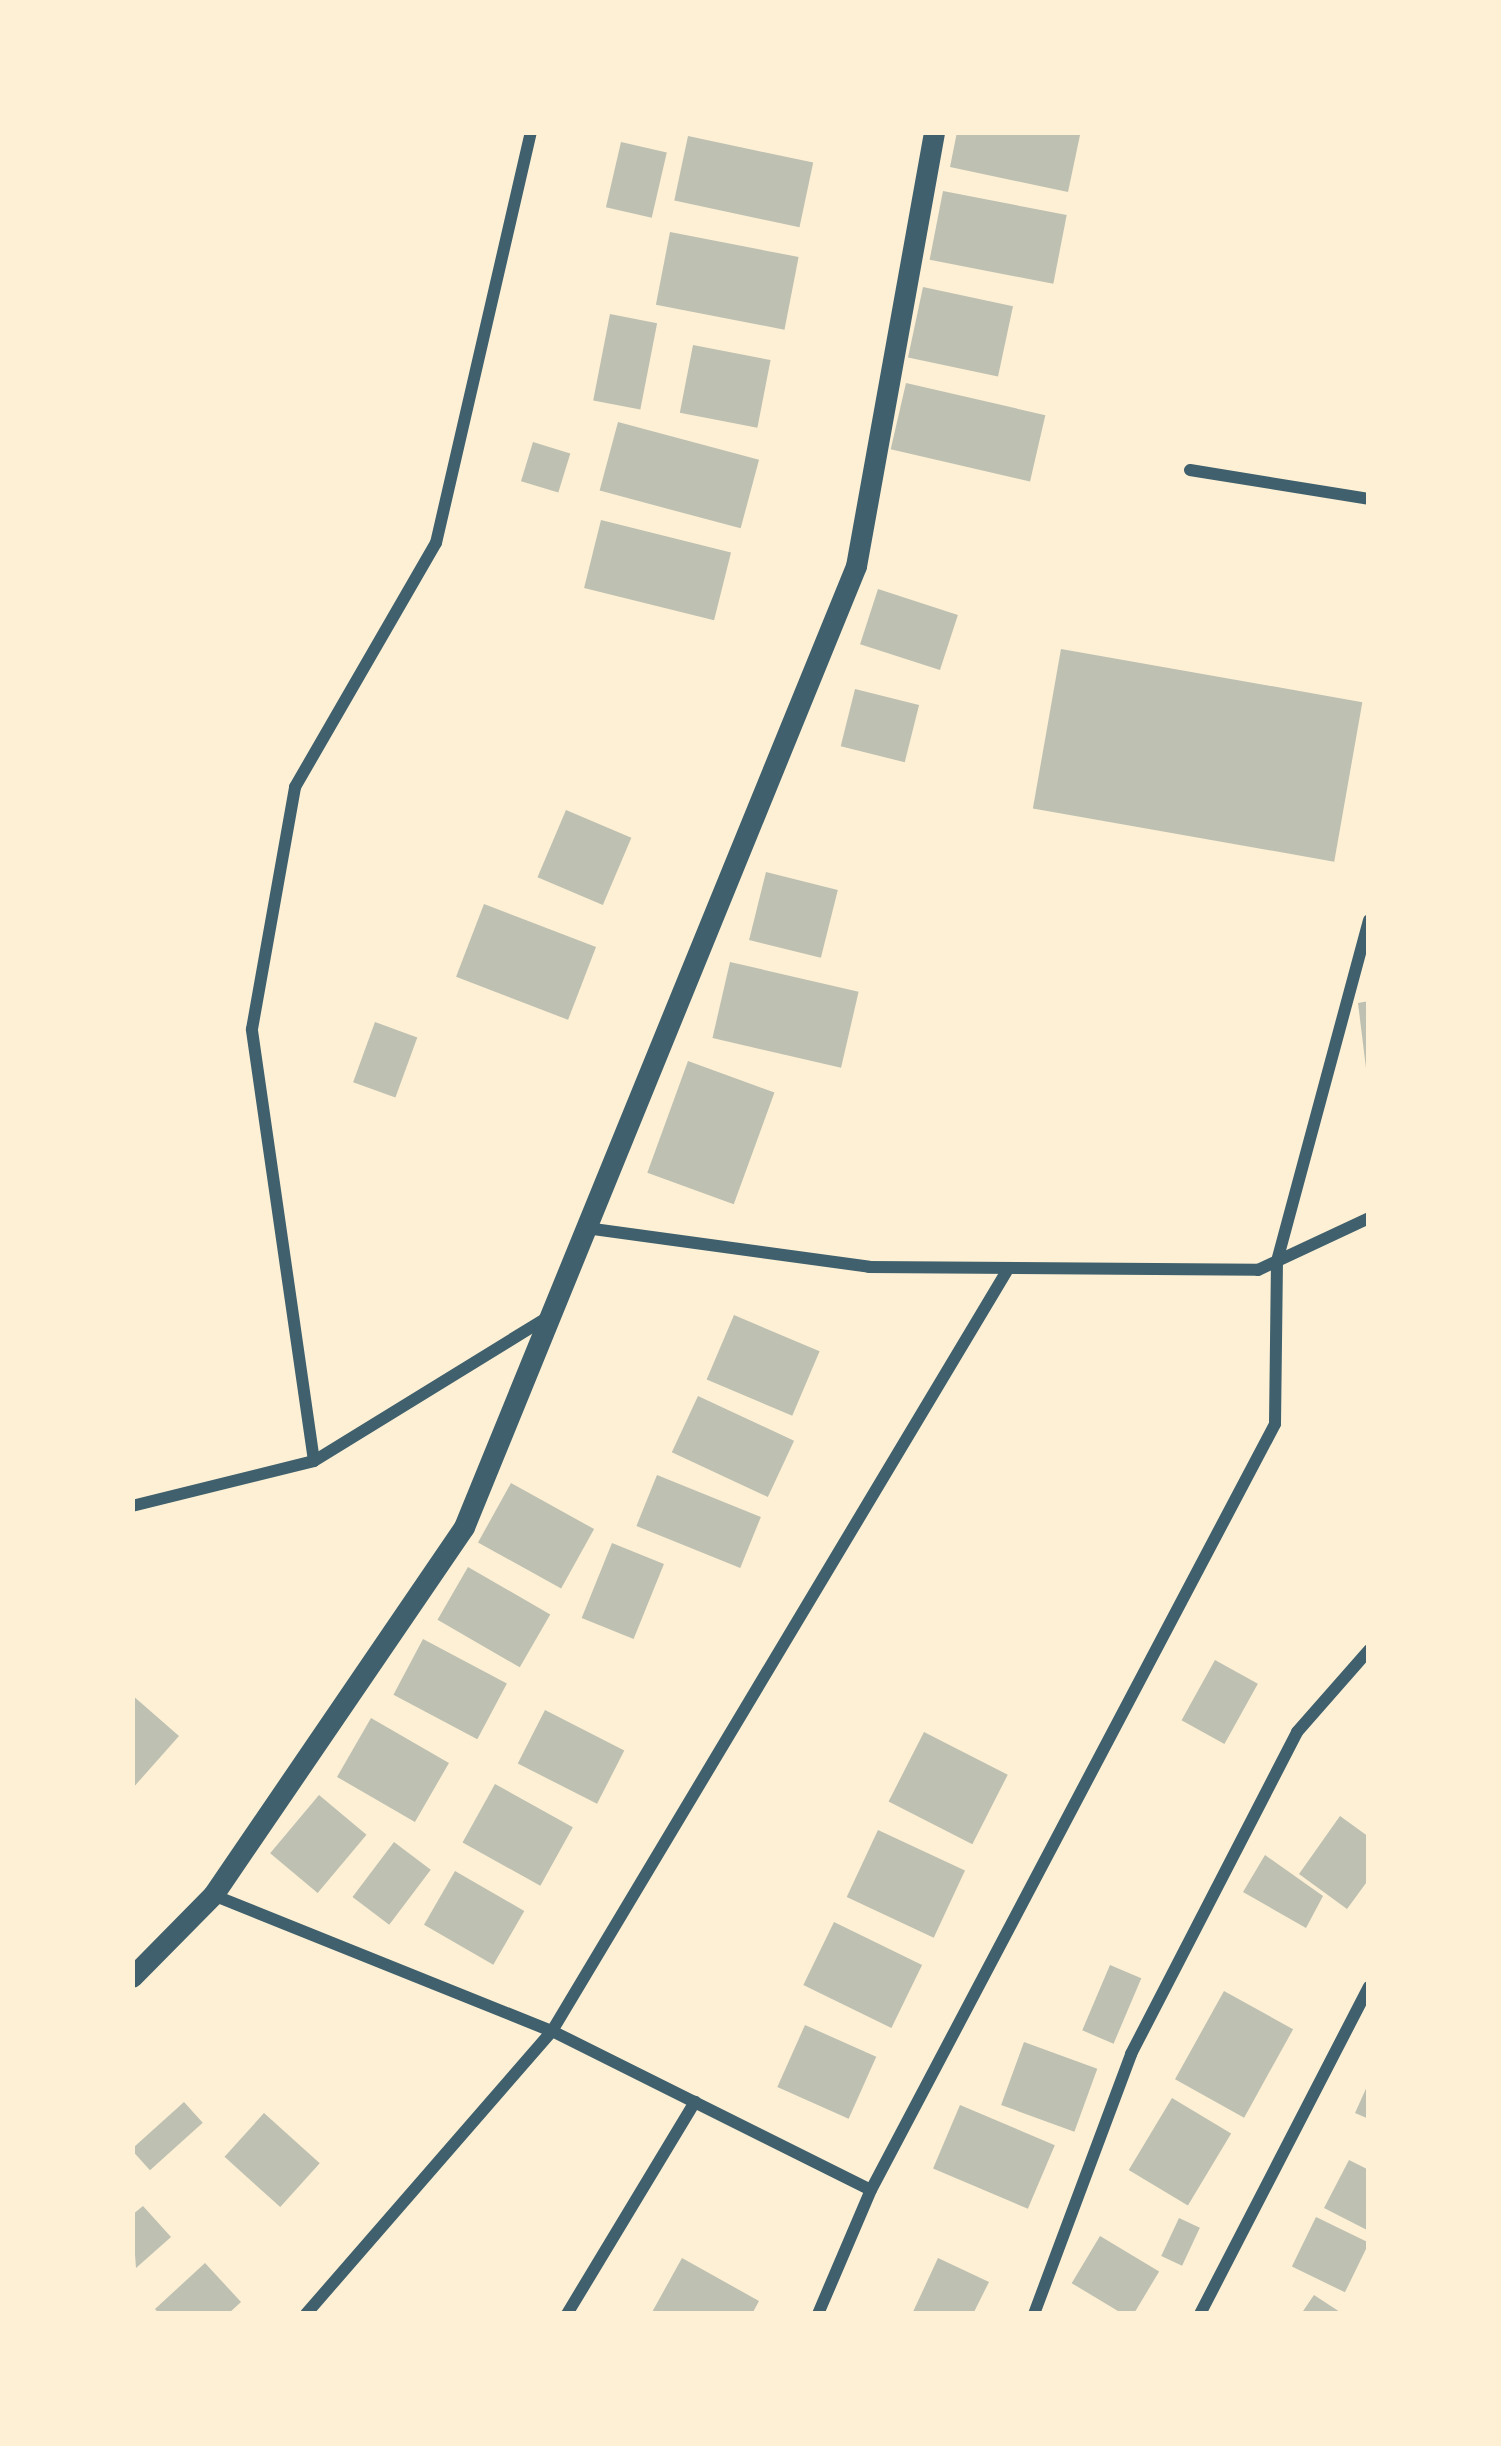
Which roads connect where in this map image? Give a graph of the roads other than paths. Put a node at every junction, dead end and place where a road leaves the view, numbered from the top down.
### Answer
1 (531, 132) edge
2 (934, 132) edge
3 (1190, 470) dead end
4 (1369, 499) edge
5 (1369, 920) edge
6 (1369, 1218) edge
7 (586, 1228) junction
8 (1277, 1261) junction
9 (1009, 1269) junction
10 (551, 1316) junction
11 (314, 1462) junction
12 (132, 1506) edge
13 (1369, 1650) edge
14 (213, 1895) junction
15 (132, 1977) edge
16 (1369, 1987) edge
17 (552, 2031) junction
18 (694, 2102) junction
19 (871, 2190) junction
20 (306, 2314) edge
21 (567, 2314) edge
22 (818, 2314) edge
23 (1034, 2314) edge
24 (1200, 2314) edge

1 - 11 street
2 - 7 street
3 - 4 street
5 - 8 street
6 - 8 street
7 - 9 street
7 - 10 street
8 - 9 street
8 - 19 street
9 - 17 street
10 - 11 street
10 - 14 street
11 - 12 street
13 - 23 street
14 - 15 street
14 - 17 street
16 - 24 street
17 - 18 street
17 - 20 street
18 - 19 street
18 - 21 street
19 - 22 street

